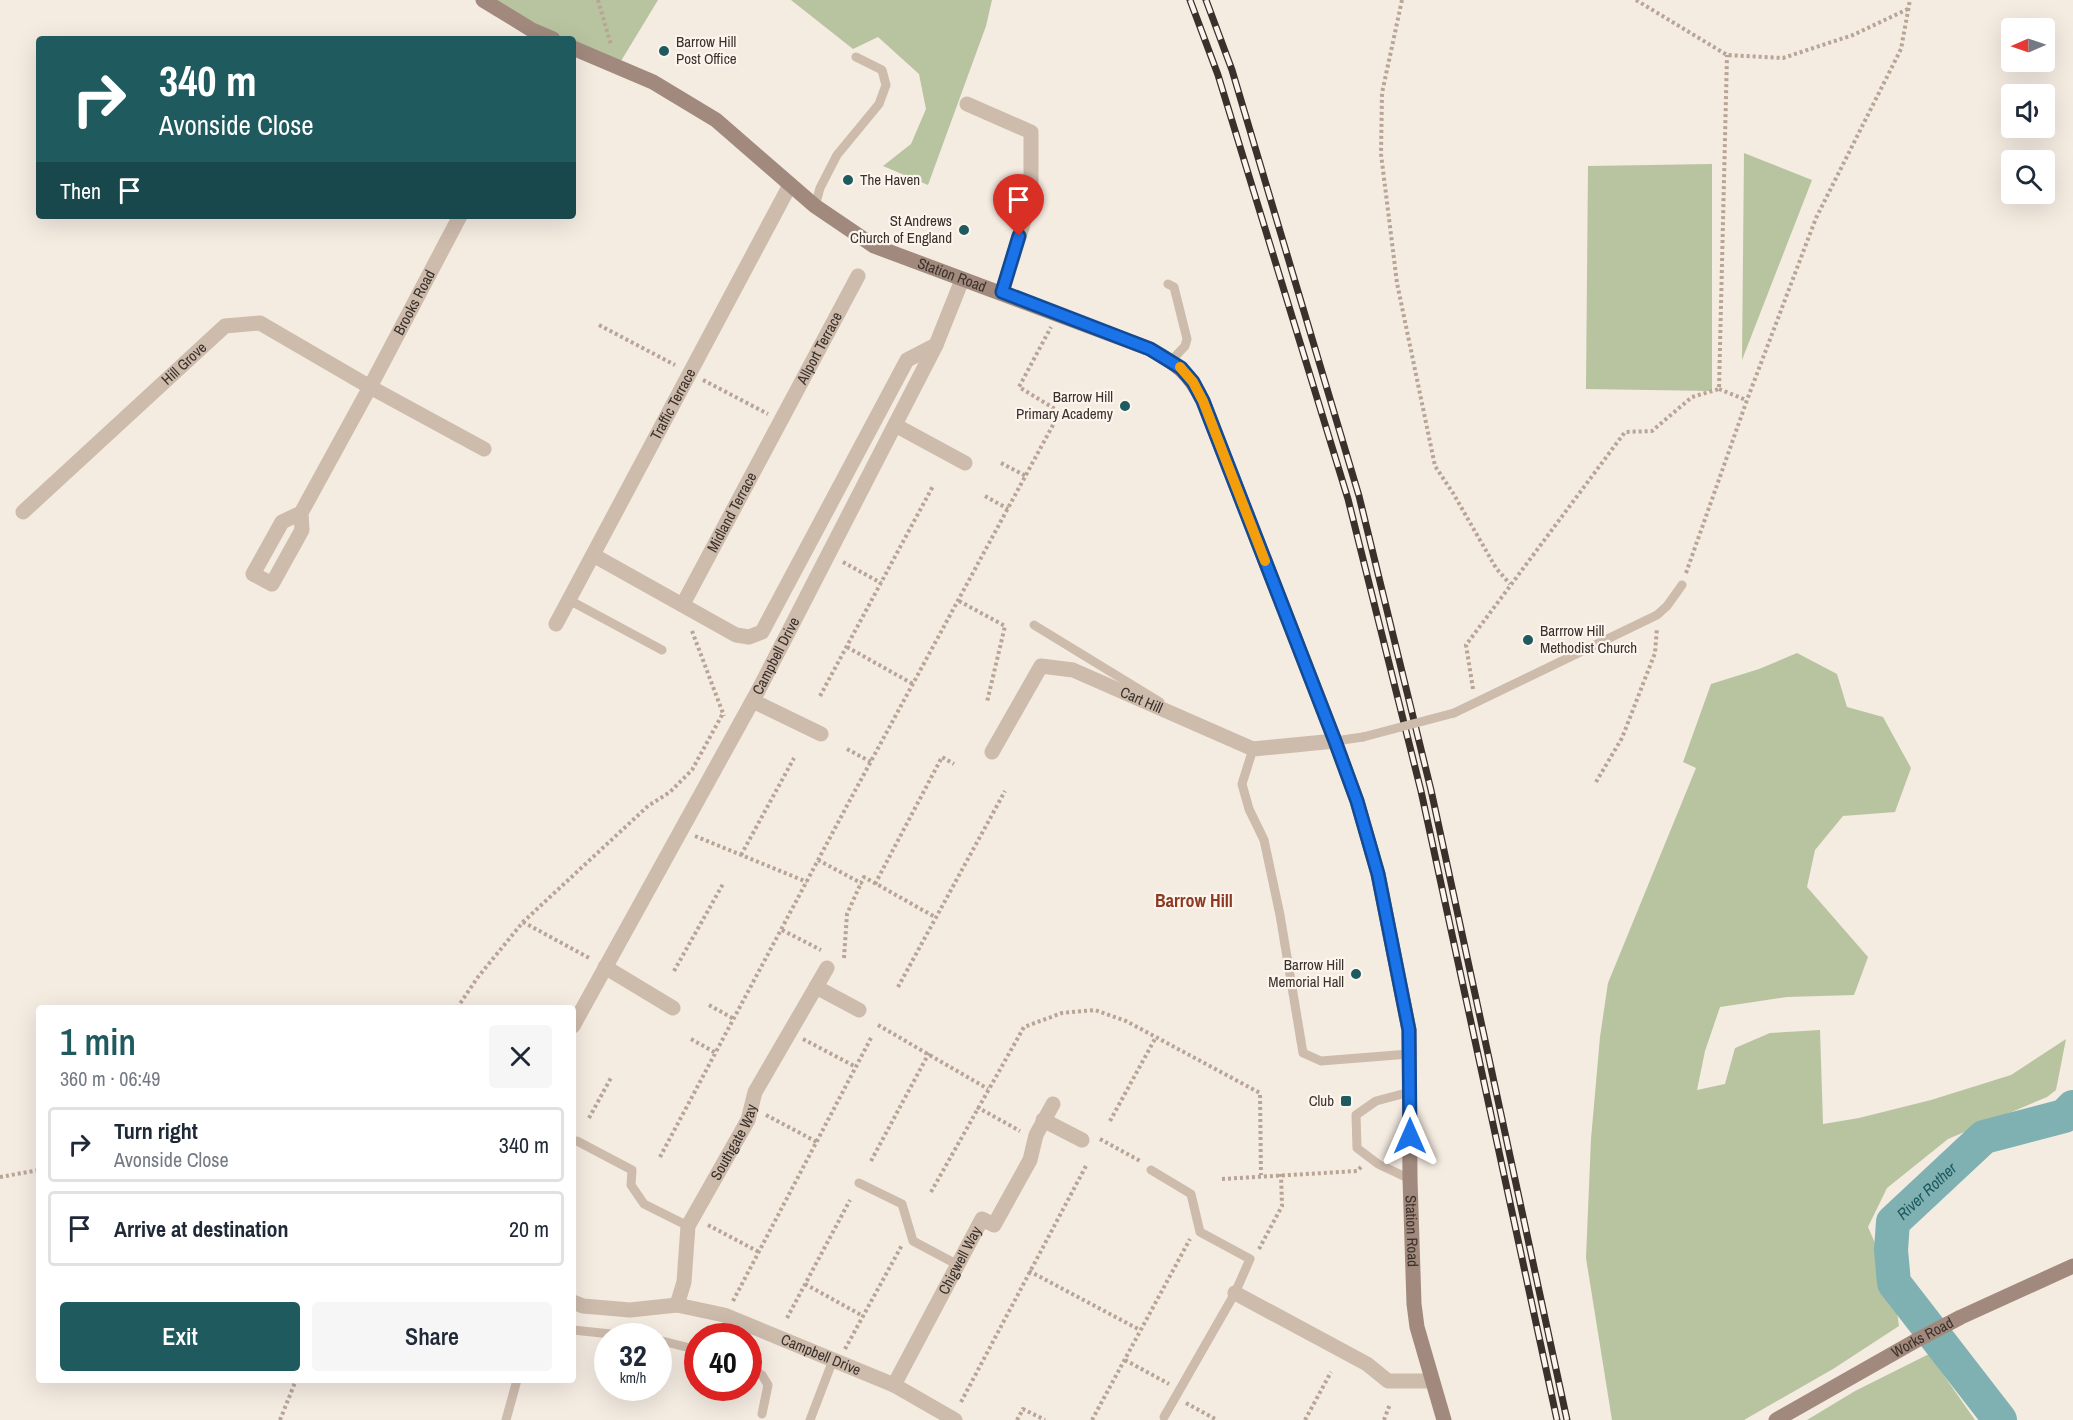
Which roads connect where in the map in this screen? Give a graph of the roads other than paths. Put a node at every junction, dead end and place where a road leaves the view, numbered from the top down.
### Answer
1 (483, 0) edge
2 (547, 36) edge
3 (576, 49) edge
4 (856, 57) dead end
5 (967, 104) dead end
6 (790, 185) junction
7 (815, 206) junction
8 (456, 219) edge
9 (858, 276) dead end
10 (962, 280) junction
11 (1168, 285) dead end
12 (1002, 292) junction
13 (936, 345) junction
14 (1171, 361) junction
15 (370, 387) junction
16 (782, 422) joint
17 (895, 425) junction
18 (484, 449) dead end
19 (964, 463) dead end
20 (23, 512) dead end
21 (301, 513) dead end
22 (594, 555) junction
23 (1682, 585) road end
24 (569, 600) junction
25 (683, 604) junction
26 (556, 624) dead end
27 (1034, 625) dead end
28 (662, 650) dead end
29 (753, 701) junction
30 (1200, 726) junction
31 (820, 734) dead end
32 (1335, 741) junction
33 (1252, 749) junction
34 (992, 752) dead end
35 (605, 967) junction
36 (827, 968) dead end
37 (816, 987) junction
38 (673, 1008) dead end
39 (859, 1010) dead end
40 (576, 1020) edge
41 (1409, 1054) junction
42 (1410, 1092) junction
43 (1053, 1104) dead end
44 (1043, 1120) junction
45 (1082, 1140) dead end
46 (577, 1141) dead end
47 (1148, 1167) road end
48 (1410, 1179) junction
49 (859, 1184) dead end
50 (688, 1226) junction
51 (958, 1264) junction
52 (2073, 1266) edge
53 (1235, 1293) junction
54 (576, 1303) edge
55 (677, 1305) junction
56 (576, 1330) edge
57 (594, 1332) edge
58 (833, 1360) junction
59 (762, 1375) edge
60 (1432, 1381) junction
61 (516, 1383) edge
62 (894, 1385) junction
63 (762, 1414) dead end
64 (1164, 1417) dead end
65 (506, 1420) edge
66 (810, 1420) edge
67 (955, 1420) edge
68 (1444, 1420) edge
69 (1776, 1420) edge

1 - 2 street
3 - 6 street, Station Road
4 - 7 lane
5 - 12 street
6 - 7 street, Station Road
6 - 22 street, Traffic Terrace
7 - 10 street, Station Road
8 - 15 street, Brooks Road
9 - 16 street, Allport Terrace
10 - 12 street, Station Road
10 - 13 street, Campbell Drive
11 - 14 lane
12 - 14 street, Station Road
13 - 17 street, Campbell Drive
13 - 25 street
14 - 32 street, Station Road
15 - 18 street
15 - 20 street, Hill Grove
15 - 21 street, Brooks Road
16 - 25 street, Midland Terrace
17 - 19 street
17 - 29 street, Campbell Drive
22 - 24 street, Traffic Terrace
22 - 25 street
23 - 32 lane, bridge
24 - 26 street, Traffic Terrace
24 - 28 lane
27 - 30 lane
29 - 31 street
29 - 35 street, Campbell Drive
30 - 33 street, Cart Hill
30 - 34 street, Cart Hill
32 - 33 street, Cart Hill
32 - 41 street, Station Road
33 - 41 lane
35 - 38 street
35 - 40 street, Campbell Drive
36 - 37 street, Southgate Way
37 - 39 street
37 - 50 street, Southgate Way
41 - 42 street, Station Road
42 - 48 street, Station Road
42 - 48 lane
43 - 44 street, Chigwell Way
44 - 45 street
44 - 51 street, Chigwell Way
46 - 50 lane
47 - 53 lane
48 - 60 street, Station Road
49 - 51 lane
50 - 55 street, Southgate Way
51 - 62 street, Chigwell Way
52 - 69 street, Works Road
53 - 60 street
53 - 64 lane
54 - 55 street, Campbell Drive
55 - 58 street, Campbell Drive
56 - 57 lane
58 - 62 street, Campbell Drive
58 - 66 lane
59 - 63 lane
60 - 68 street, Station Road
61 - 65 lane
62 - 67 street, Campbell Drive

